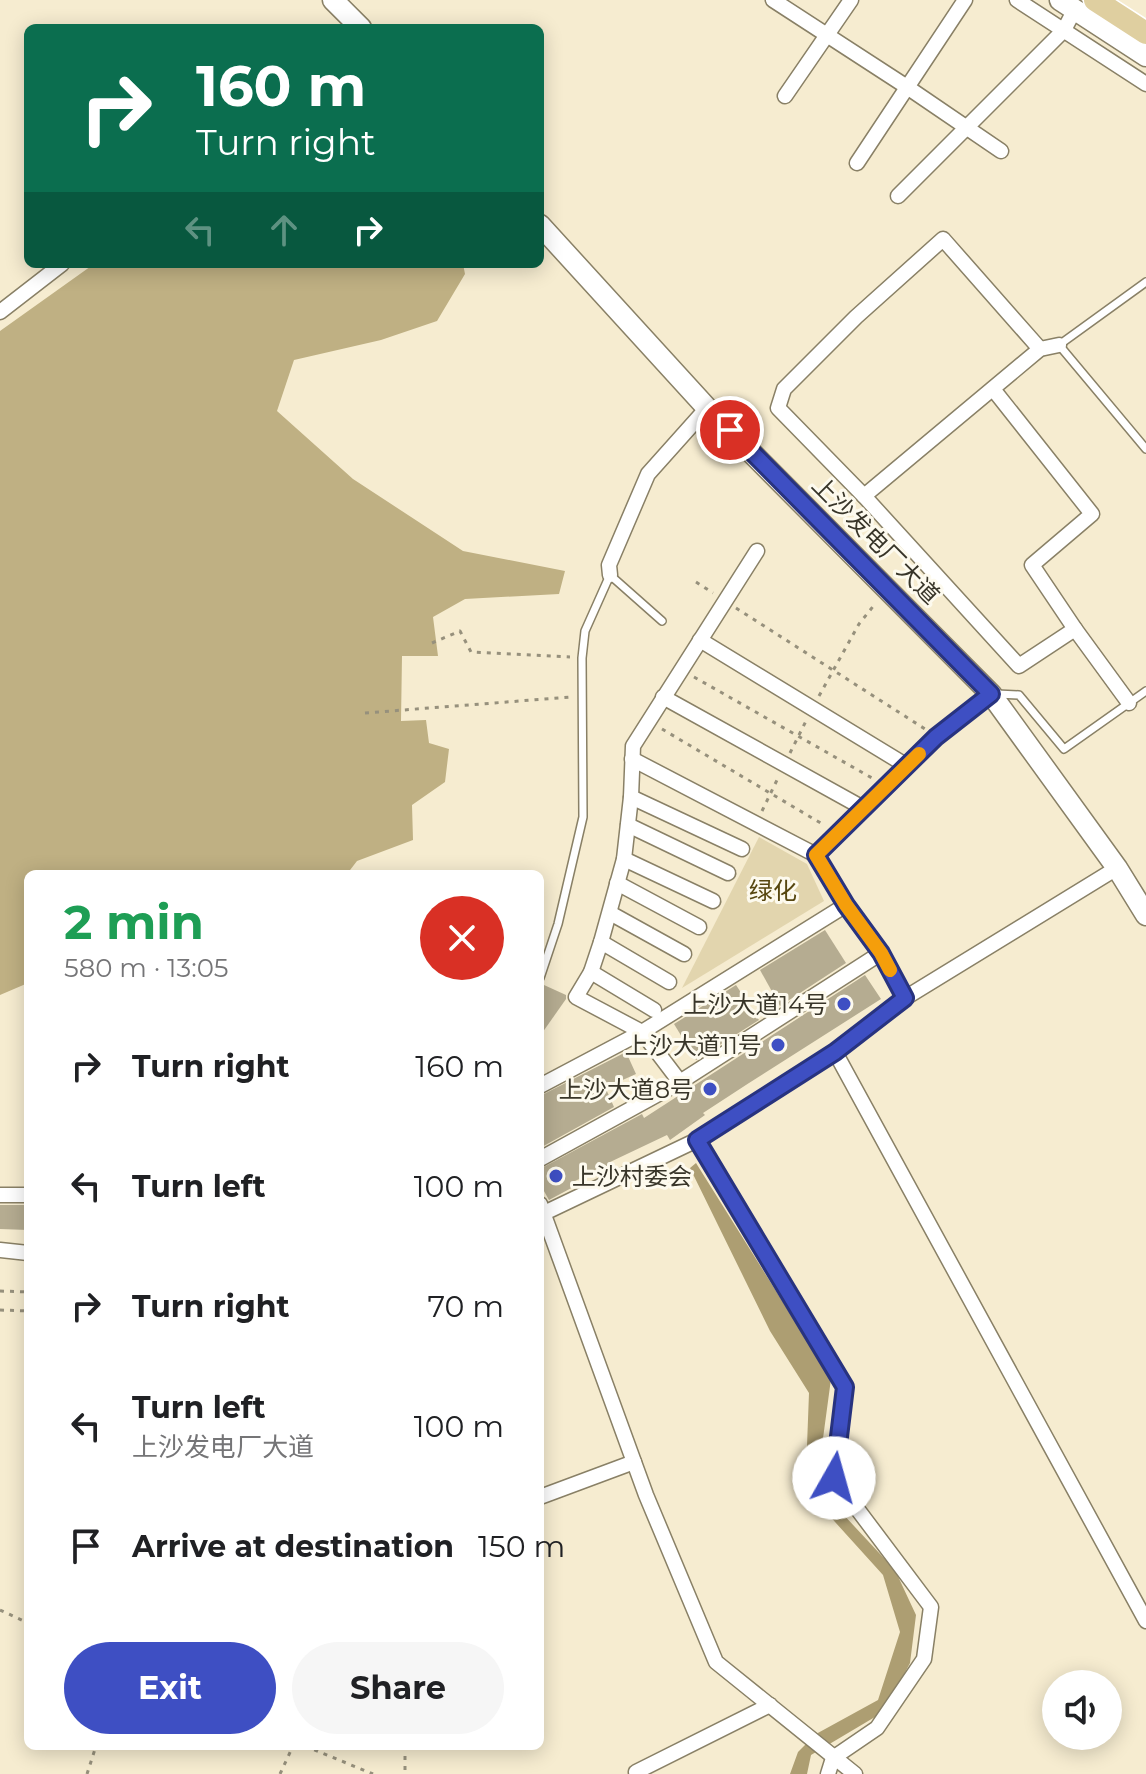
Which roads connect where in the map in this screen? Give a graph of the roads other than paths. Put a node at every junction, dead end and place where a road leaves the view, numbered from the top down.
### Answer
1 (333, 0) edge
2 (773, 0) edge
3 (851, 0) edge
4 (965, 0) edge
5 (1017, 0) edge
6 (1076, 3) edge
7 (357, 24) edge
8 (1064, 30) junction
9 (1146, 33) edge
10 (827, 35) junction
11 (1146, 56) edge
12 (1146, 84) edge
13 (907, 87) junction
14 (785, 96) dead end
15 (966, 127) junction
16 (1001, 151) dead end
17 (857, 163) dead end
18 (898, 196) dead end
19 (544, 229) edge
20 (57, 268) edge
21 (1146, 282) edge
22 (0, 312) edge
23 (1059, 345) junction
24 (1040, 349) junction
25 (993, 389) junction
26 (707, 408) junction
27 (1146, 449) edge
28 (864, 496) junction
29 (757, 551) dead end
30 (610, 575) junction
31 (662, 621) dead end
32 (1075, 629) junction
33 (700, 640) junction
34 (1146, 691) edge
35 (991, 694) junction
36 (663, 697) junction
37 (1129, 703) junction
38 (632, 759) junction
39 (907, 766) junction
40 (631, 797) junction
41 (863, 808) junction
42 (628, 825) junction
43 (742, 849) dead end
44 (816, 855) junction
45 (624, 859) junction
46 (1117, 868) junction
47 (728, 873) dead end
48 (617, 883) junction
49 (713, 901) dead end
50 (846, 905) junction
51 (610, 913) junction
52 (1146, 915) edge
53 (699, 927) dead end
54 (601, 942) junction
55 (881, 953) junction
56 (684, 954) dead end
57 (544, 966) edge
58 (591, 972) junction
59 (669, 982) dead end
60 (905, 998) junction
61 (654, 1010) dead end
62 (642, 1032) junction
63 (835, 1052) junction
64 (680, 1082) junction
65 (544, 1084) edge
66 (697, 1140) junction
67 (544, 1157) edge
68 (0, 1195) edge
69 (24, 1195) edge
70 (544, 1210) edge
71 (544, 1219) edge
72 (0, 1250) edge
73 (24, 1253) edge
74 (634, 1462) junction
75 (544, 1496) edge
76 (1146, 1621) edge
77 (770, 1705) junction
78 (833, 1758) junction
79 (636, 1772) edge
80 (828, 1774) edge
81 (855, 1774) edge

1 - 7 main road
2 - 10 street
3 - 10 street
4 - 13 street
5 - 8 street
6 - 8 street
6 - 9 main road
6 - 11 main road
8 - 12 street
8 - 15 street
10 - 13 street
10 - 14 street
13 - 15 street
13 - 17 street
15 - 16 street
15 - 18 street
19 - 26 main road, 上沙发电厂大道
20 - 22 street
21 - 23 lane
23 - 24 street
23 - 27 lane
24 - 25 street
24 - 28 street
25 - 28 street
25 - 32 street
26 - 30 street
26 - 35 main road, 上沙发电厂大道
28 - 32 street
29 - 33 street
30 - 31 lane
30 - 57 lane
32 - 37 street
33 - 36 street
33 - 39 street
34 - 37 lane
35 - 37 lane
35 - 39 street
35 - 46 main road, 上沙发电厂大道
36 - 38 street
36 - 41 street
38 - 40 street
38 - 44 street
39 - 41 street
40 - 42 street
40 - 43 street
41 - 44 street
42 - 45 street
42 - 47 street
44 - 50 street
45 - 48 street
45 - 49 street
46 - 52 main road, 上沙发电厂大道
46 - 60 street
48 - 51 street
48 - 53 street
50 - 55 street
50 - 62 street
51 - 54 street
51 - 56 street
54 - 58 street
54 - 59 street
55 - 60 street
55 - 64 street
58 - 61 street
58 - 62 street
60 - 63 street
62 - 64 street
62 - 65 street
63 - 66 street
63 - 76 street
64 - 67 street
66 - 70 street
66 - 78 street
68 - 69 street
71 - 74 street
72 - 73 street
74 - 75 street
74 - 77 street
77 - 78 street
77 - 79 street
78 - 80 street
78 - 81 street

